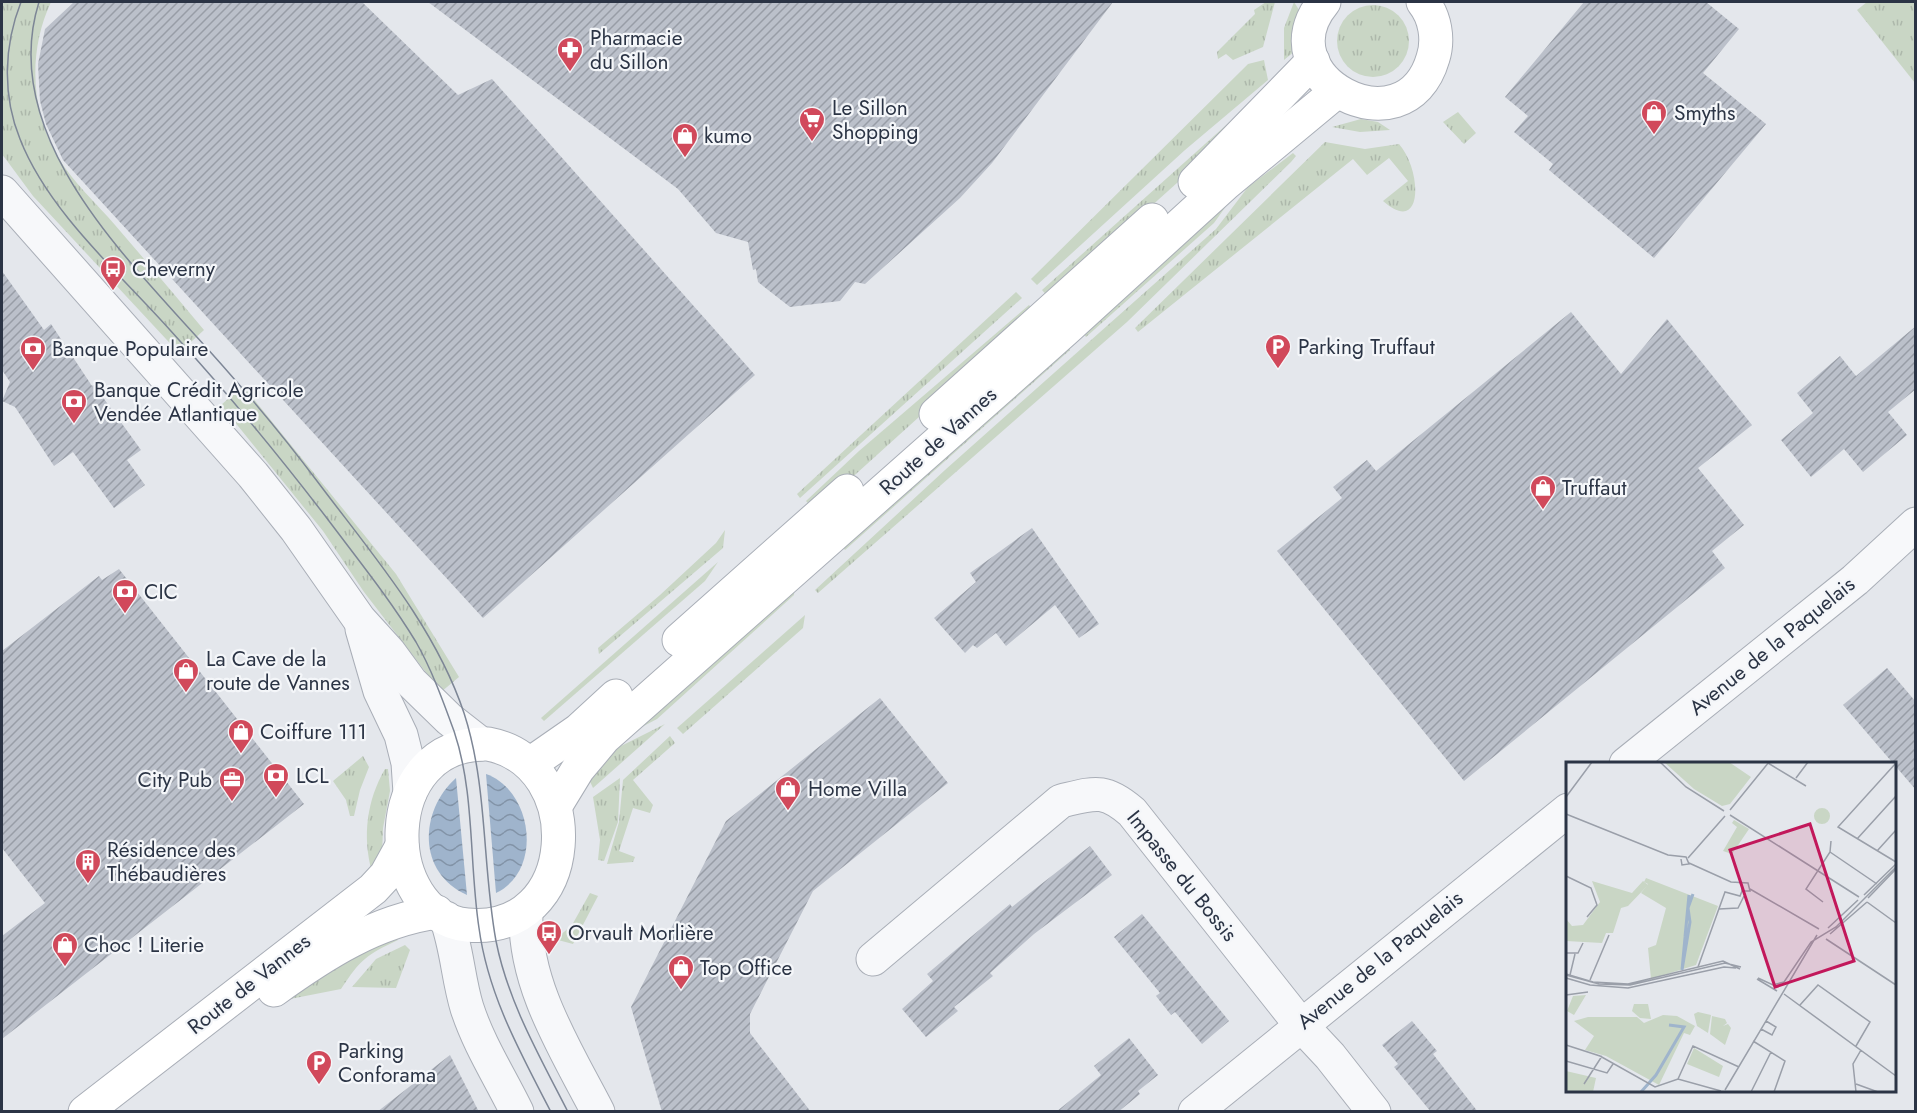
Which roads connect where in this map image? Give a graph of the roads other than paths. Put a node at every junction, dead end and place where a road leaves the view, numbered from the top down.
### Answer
1 (1324, 2) edge
2 (1425, 2) edge
3 (1313, 61) junction
4 (1336, 92) junction
5 (2, 192) edge
6 (1916, 524) edge
7 (359, 619) junction
8 (481, 744) junction
9 (1628, 762) edge
10 (530, 765) junction
11 (410, 793) junction
12 (556, 805) junction
13 (1566, 812) edge
14 (402, 846) junction
15 (526, 912) junction
16 (441, 915) junction
17 (873, 959) dead end
18 (1300, 1024) junction
19 (85, 1112) edge
20 (115, 1112) edge
21 (517, 1112) edge
22 (598, 1112) edge
23 (1195, 1112) edge
24 (1374, 1112) edge

1 - 3 main road
2 - 4 main road
3 - 4 main road
3 - 10 main road, Route de Vannes
4 - 12 main road, Route de Vannes
5 - 7 street
6 - 9 street, Avenue de la Paquelais
7 - 8 street
7 - 11 street
8 - 10 main road
8 - 11 main road
10 - 12 main road
11 - 14 main road
12 - 15 main road
13 - 18 street, Avenue de la Paquelais
14 - 16 main road
14 - 19 main road, Route de Vannes
15 - 16 main road
15 - 22 street
16 - 20 main road, Route de Vannes
16 - 21 street
17 - 18 street, Impasse du Bossis
18 - 23 street, Avenue de la Paquelais
18 - 24 street

